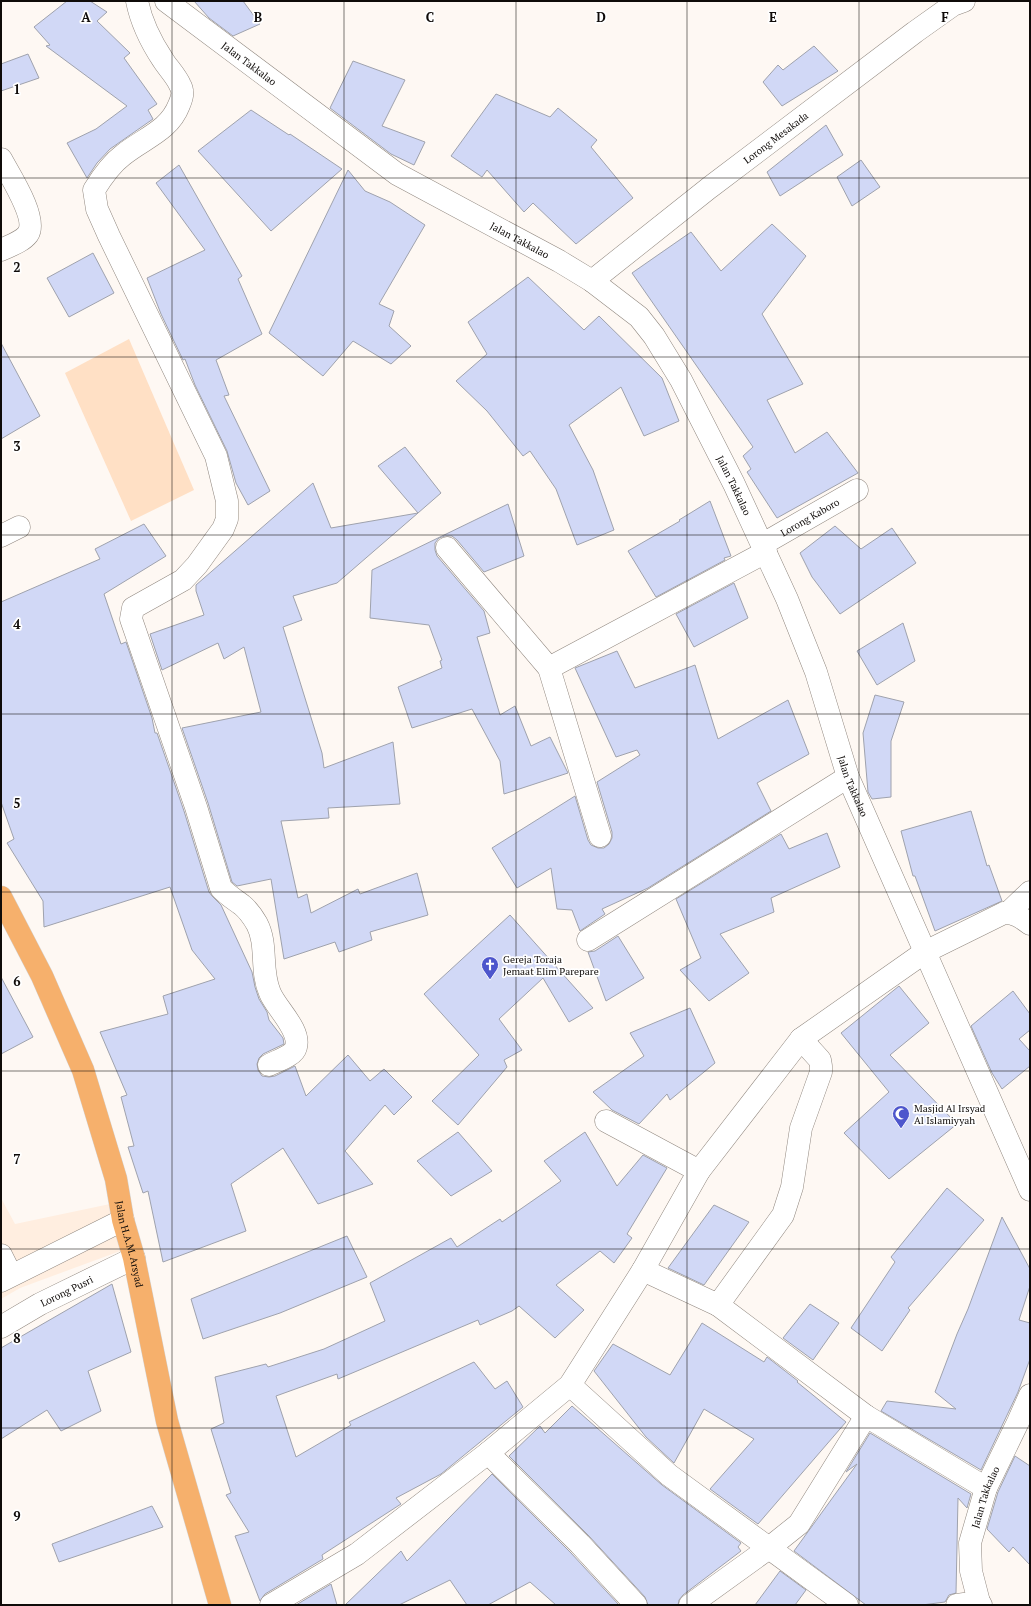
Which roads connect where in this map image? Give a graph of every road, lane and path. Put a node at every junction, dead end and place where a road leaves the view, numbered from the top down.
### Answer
1 (137, 1) edge
2 (166, 1) edge
3 (964, 1) edge
4 (1, 159) edge
5 (1, 250) edge
6 (592, 281) junction
7 (857, 490) dead end
8 (447, 548) dead end
9 (765, 548) junction
10 (549, 668) junction
11 (848, 777) junction
12 (600, 836) dead end
13 (1030, 892) edge
14 (1, 896) edge
15 (1009, 912) junction
16 (1030, 924) edge
17 (588, 940) dead end
18 (925, 952) junction
19 (801, 1039) junction
20 (269, 1065) dead end
21 (606, 1120) dead end
22 (699, 1171) junction
23 (1030, 1190) edge
24 (123, 1220) junction
25 (1, 1255) edge
26 (134, 1258) junction
27 (643, 1270) junction
28 (6, 1278) edge
29 (718, 1304) junction
30 (1, 1327) edge
31 (570, 1385) junction
32 (1030, 1395) edge
33 (866, 1416) junction
34 (1024, 1426) edge
35 (488, 1453) junction
36 (986, 1488) junction
37 (769, 1548) junction
38 (980, 1603) edge
39 (220, 1605) edge
40 (271, 1605) edge
41 (636, 1605) edge
42 (690, 1605) edge
43 (847, 1605) edge
44 (957, 1605) edge

1 - 20 street
2 - 6 street, Jalan Takkalao
3 - 6 street, Lorong Mesakada
4 - 5 street
6 - 9 street, Jalan Takkalao
7 - 9 street, Lorong Kaboro
8 - 10 street
9 - 10 street, Lorong Kaboro
9 - 11 street, Jalan Takkalao
10 - 12 street
11 - 17 street
11 - 18 street, Jalan Takkalao
13 - 15 street
14 - 24 highway, Jalan H.A.M. Arsyad
15 - 16 street
15 - 18 street
18 - 19 street
18 - 23 street, Jalan Takkalao
19 - 22 street
19 - 29 street
21 - 22 street
22 - 27 street
24 - 26 highway, Jalan H.A.M. Arsyad
24 - 28 street
25 - 28 street
26 - 30 street, Lorong Pusri
26 - 39 highway, Jalan H.A.M. Arsyad
27 - 29 street
27 - 31 street
29 - 33 street
31 - 35 street
31 - 37 street
32 - 34 street, Jalan Takkalao
33 - 36 street
33 - 37 street
34 - 36 street, Jalan Takkalao
35 - 40 street
35 - 41 street
36 - 38 street, Jalan Takkalao
37 - 42 street
37 - 43 street
38 - 44 street

